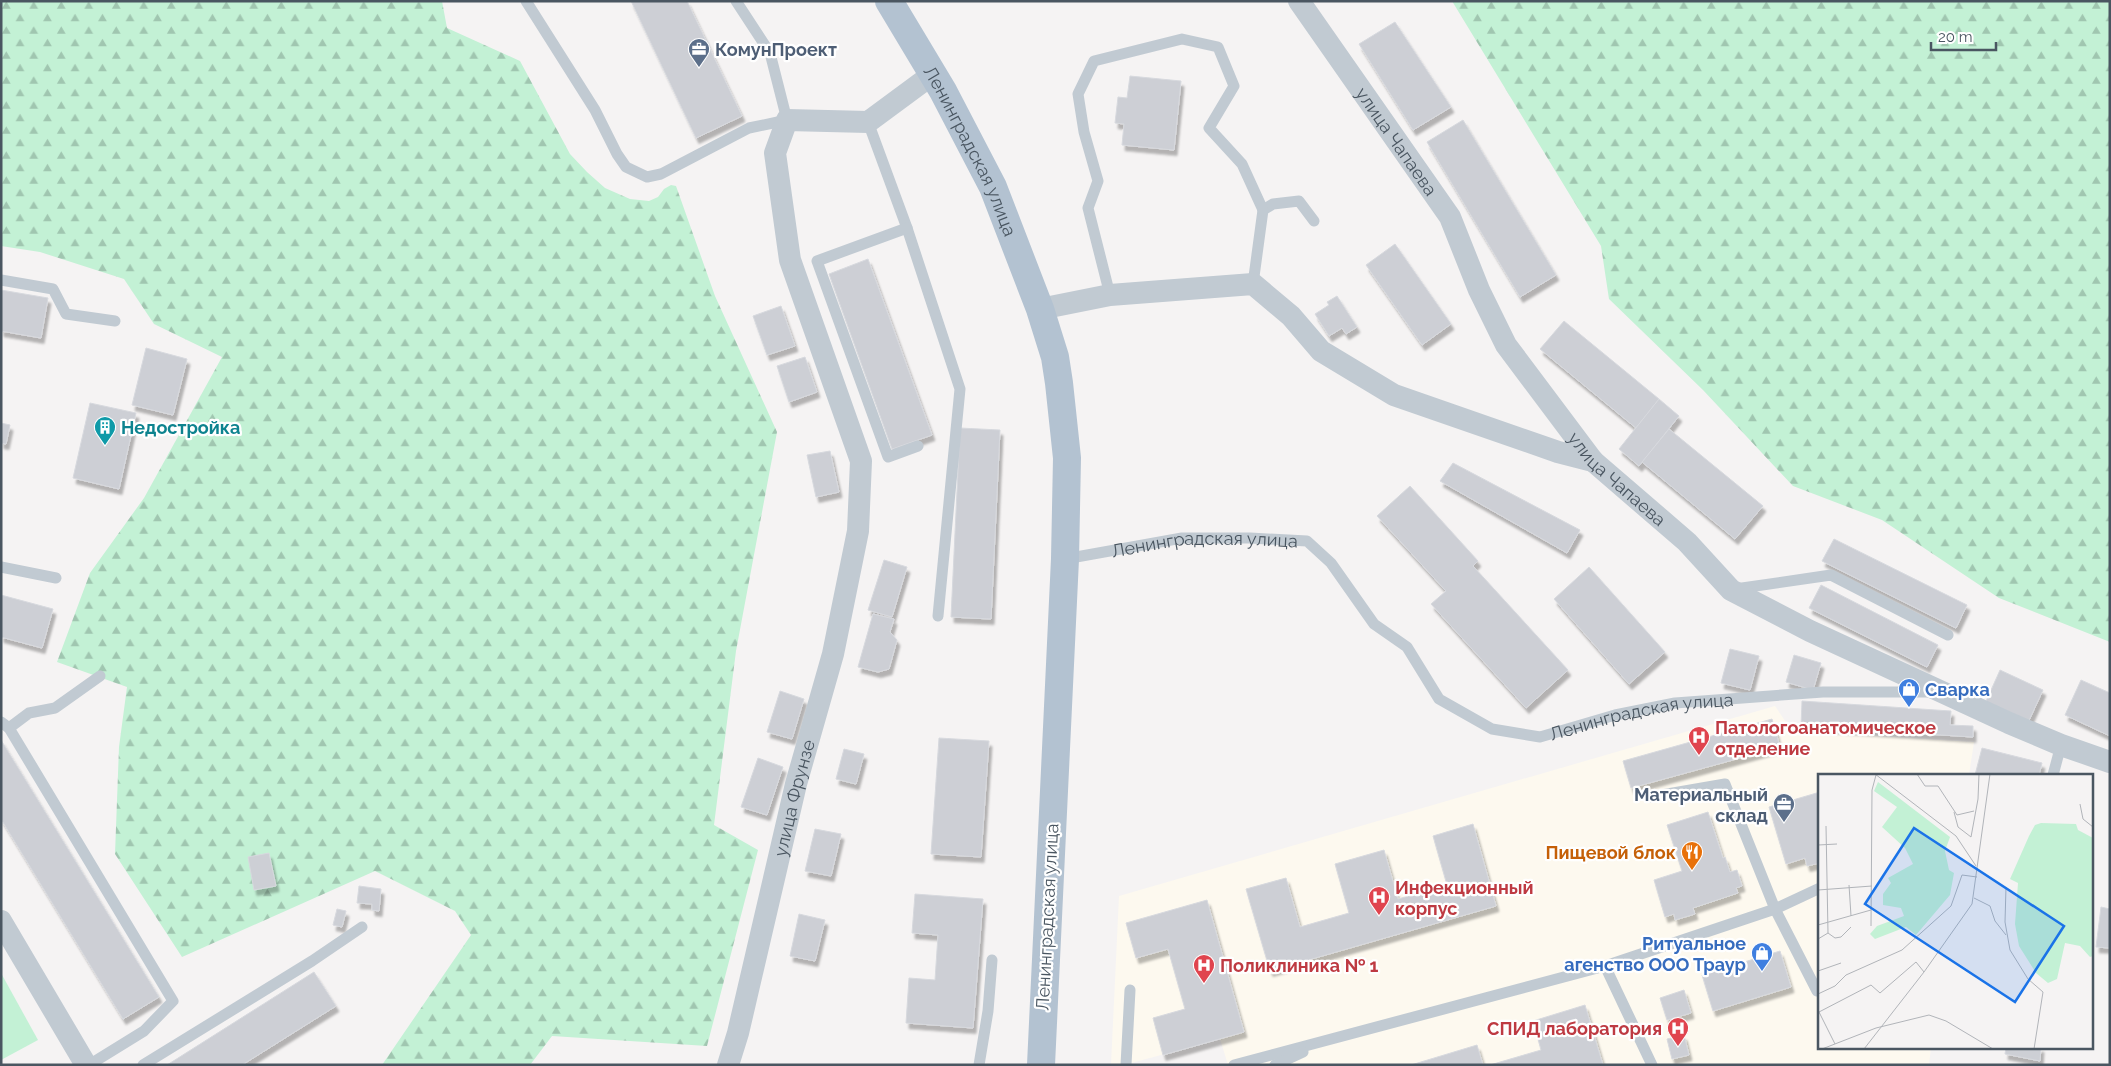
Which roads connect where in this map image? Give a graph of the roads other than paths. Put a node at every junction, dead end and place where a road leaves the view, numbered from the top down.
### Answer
1 (526, 1) edge
2 (736, 1) edge
3 (889, 1) edge
4 (1299, 1) edge
5 (934, 74) junction
6 (787, 120) junction
7 (868, 122) junction
8 (1263, 210) junction
9 (1314, 221) dead end
10 (907, 228) junction
11 (1, 280) edge
12 (1253, 284) junction
13 (1110, 295) junction
14 (1040, 309) junction
15 (115, 322) dead end
16 (918, 446) dead end
17 (1593, 461) junction
18 (1065, 560) junction
19 (1, 567) edge
20 (56, 578) dead end
21 (1731, 590) junction
22 (938, 616) dead end
23 (1948, 635) dead end
24 (100, 676) dead end
25 (1945, 692) junction
26 (5, 725) edge
27 (2061, 746) junction
28 (2110, 762) edge
29 (2053, 774) edge
30 (1650, 797) dead end
31 (1818, 889) edge
32 (1776, 909) junction
33 (1, 921) edge
34 (362, 927) dead end
35 (992, 960) dead end
36 (1605, 966) junction
37 (1130, 990) dead end
38 (1817, 991) dead end
39 (1349, 1034) junction
40 (87, 1065) edge
41 (143, 1065) edge
42 (728, 1065) edge
43 (979, 1065) edge
44 (1041, 1065) edge
45 (1126, 1065) edge
46 (1234, 1065) edge
47 (1275, 1065) edge
48 (1652, 1065) edge

1 - 6 lane
2 - 6 lane
3 - 5 main road, Ленинградская улица
4 - 17 street, улица Чапаева
5 - 7 street
5 - 14 main road, Ленинградская улица
6 - 7 street
6 - 42 street, улица Фрунзе
7 - 10 lane
8 - 9 lane
8 - 12 lane
8 - 13 lane
10 - 16 lane
10 - 22 lane
11 - 15 lane
12 - 13 street
12 - 17 street
13 - 14 street
14 - 18 main road, Ленинградская улица
17 - 21 street, улица Чапаева
18 - 25 lane, Ленинградская улица
18 - 44 main road, Ленинградская улица
19 - 20 lane
21 - 23 lane
21 - 25 street, улица Чапаева
24 - 26 lane
25 - 27 street, улица Чапаева
26 - 40 lane
27 - 28 street, улица Чапаева
27 - 29 lane
30 - 32 lane
31 - 32 lane
32 - 36 lane
32 - 38 lane
33 - 40 street
34 - 41 lane
35 - 43 lane
36 - 39 lane
36 - 48 lane
37 - 45 lane
39 - 46 lane
39 - 47 lane

